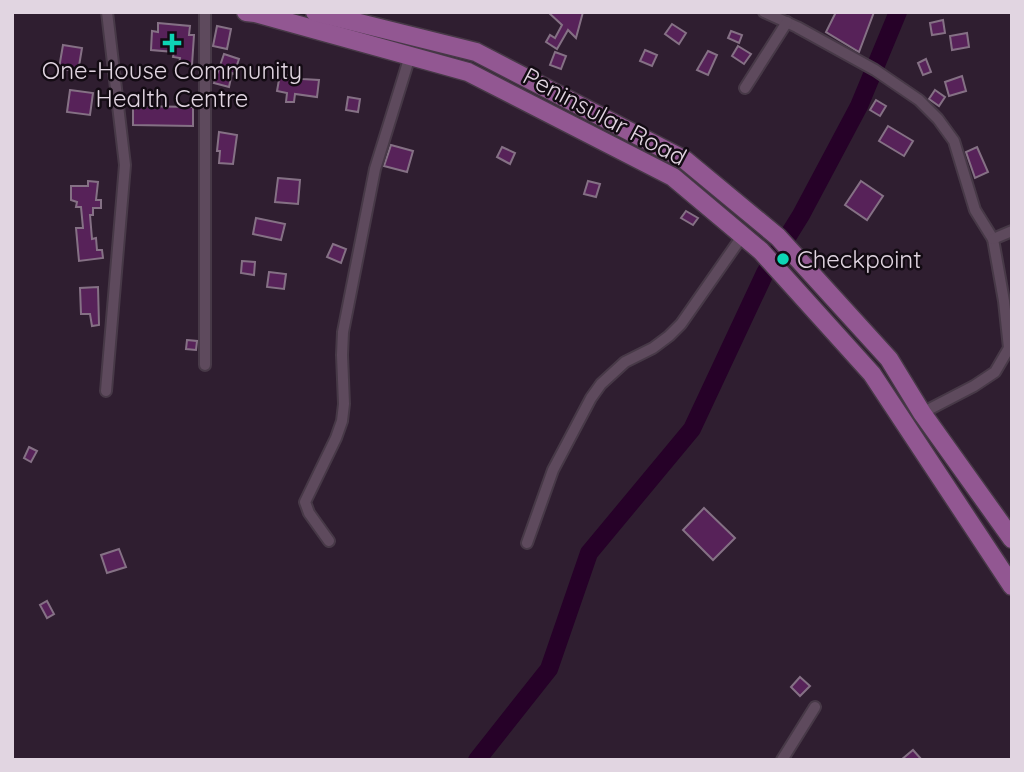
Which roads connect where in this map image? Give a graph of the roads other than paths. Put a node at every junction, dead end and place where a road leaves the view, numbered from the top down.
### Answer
1 (107, 12) edge
2 (205, 12) edge
3 (246, 12) edge
4 (315, 12) edge
5 (764, 12) edge
6 (786, 22) junction
7 (410, 56) junction
8 (745, 88) dead end
9 (1012, 231) edge
10 (743, 235) junction
11 (993, 239) junction
12 (205, 365) dead end
13 (106, 391) dead end
14 (922, 413) junction
15 (1012, 539) edge
16 (329, 541) dead end
17 (527, 543) dead end
18 (1012, 586) edge
19 (815, 706) dead end
20 (782, 760) edge

1 - 13 street
2 - 12 street
3 - 7 main road, Peninsular Road
4 - 14 main road, Peninsular Road
5 - 6 street
6 - 8 street
6 - 11 street
7 - 10 main road, Peninsular Road
7 - 16 street
9 - 11 street
10 - 17 street
10 - 18 main road, Peninsular Road
11 - 14 street
14 - 15 main road, Peninsular Road
19 - 20 street

